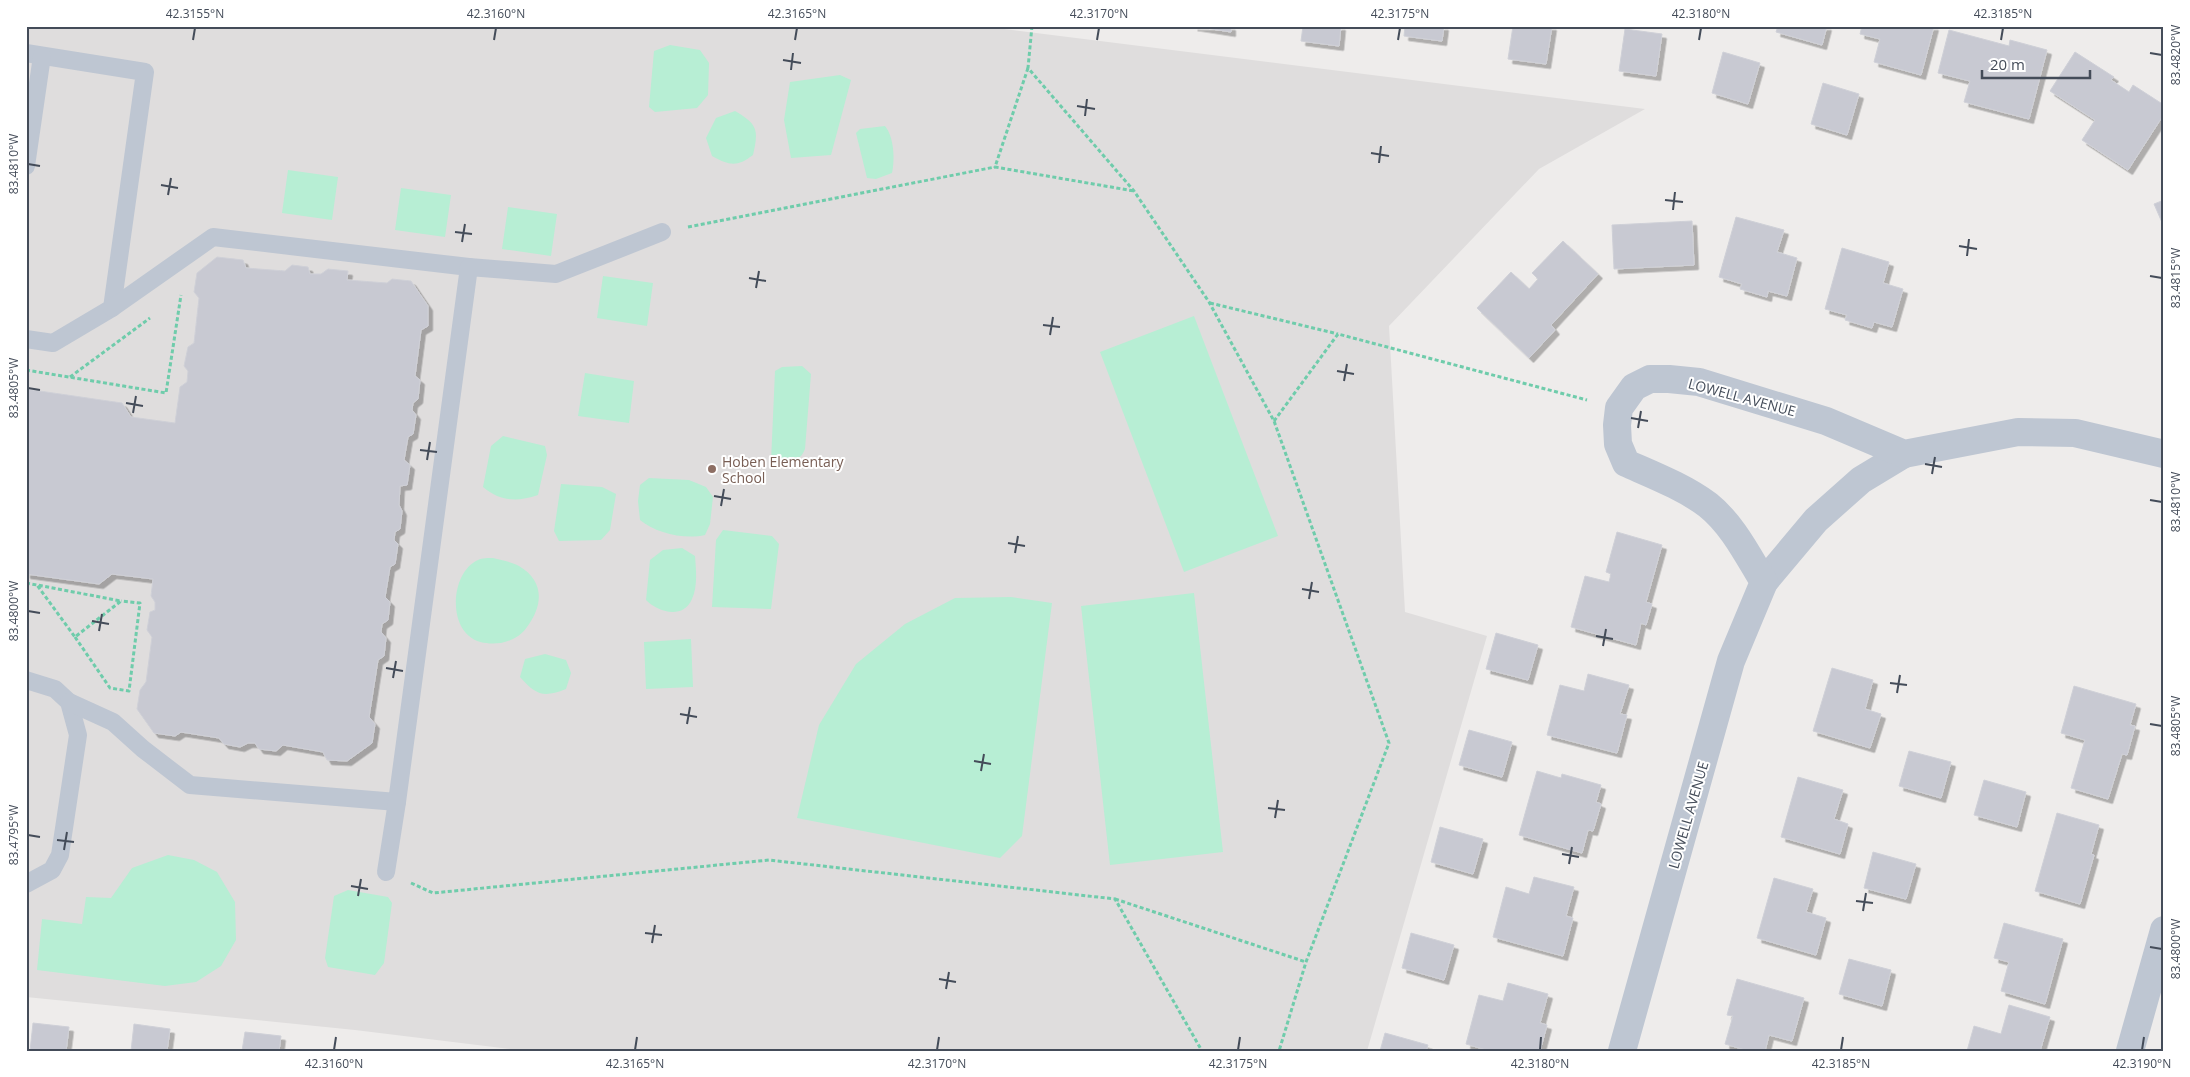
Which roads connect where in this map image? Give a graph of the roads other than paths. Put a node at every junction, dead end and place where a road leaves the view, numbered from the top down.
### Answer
1 (34, 54) edge
2 (26, 166) edge
3 (662, 232) road end
4 (469, 267) junction
5 (112, 308) junction
6 (26, 339) edge
7 (1904, 454) junction
8 (2164, 454) edge
9 (1764, 582) junction
10 (26, 680) edge
11 (69, 702) junction
12 (397, 802) junction
13 (386, 872) road end
14 (26, 884) edge
15 (2164, 930) edge
16 (1622, 1051) edge
17 (2130, 1051) edge

1 - 2 lane
1 - 5 lane
3 - 4 lane
4 - 5 lane
4 - 12 lane
5 - 6 lane
7 - 8 street, LOWELL AVENUE
7 - 9 street, LOWELL AVENUE
7 - 9 street, LOWELL AVENUE
9 - 16 street, LOWELL AVENUE
10 - 11 lane
11 - 12 lane
11 - 14 lane
12 - 13 lane
15 - 17 street

